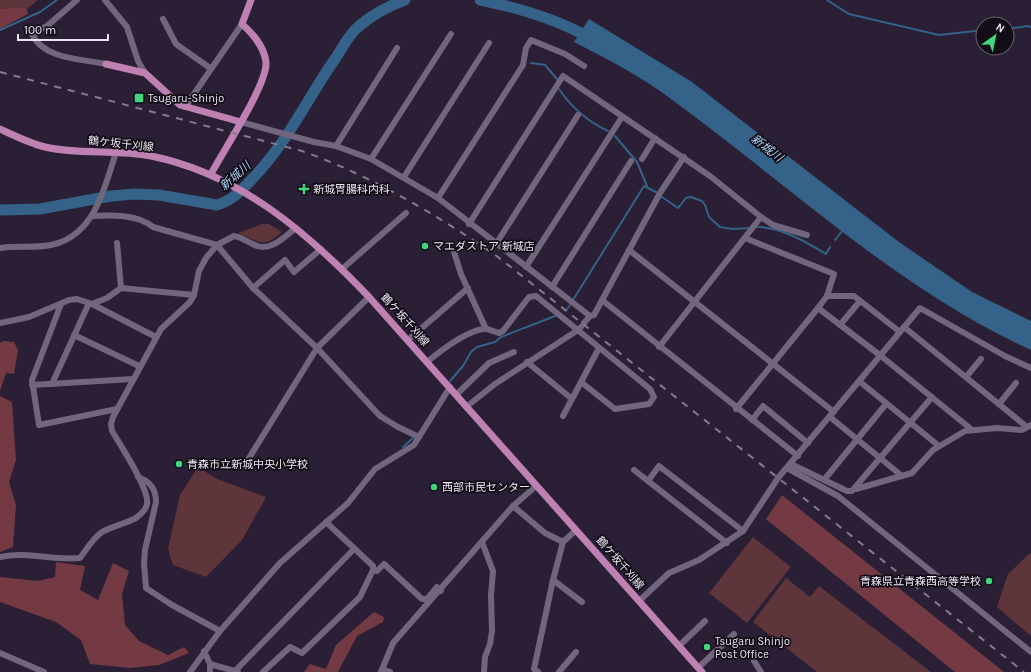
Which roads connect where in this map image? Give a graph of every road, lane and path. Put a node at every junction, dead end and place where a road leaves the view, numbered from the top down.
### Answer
1 (77, 0) edge
2 (105, 0) edge
3 (251, 0) edge
4 (163, 19) dead end
5 (242, 24) junction
6 (451, 34) dead end
7 (489, 43) dead end
8 (397, 48) dead end
9 (106, 64) joint
10 (584, 66) dead end
11 (210, 68) junction
12 (146, 73) junction
13 (185, 107) junction
14 (578, 115) dead end
15 (622, 117) junction
16 (241, 122) junction
17 (0, 129) edge
18 (655, 138) junction
19 (336, 146) junction
20 (116, 152) junction
21 (684, 157) junction
22 (371, 159) junction
23 (642, 159) dead end
24 (631, 161) dead end
25 (211, 174) junction
26 (404, 178) junction
27 (438, 198) junction
28 (406, 213) dead end
29 (93, 215) junction
30 (761, 217) junction
31 (470, 224) junction
32 (296, 228) junction
33 (807, 235) dead end
34 (745, 238) junction
35 (117, 243) dead end
36 (496, 244) junction
37 (217, 245) junction
38 (0, 248) edge
39 (321, 249) junction
40 (629, 250) junction
41 (454, 252) dead end
42 (526, 268) junction
43 (342, 269) junction
44 (552, 287) junction
45 (121, 288) junction
46 (253, 288) junction
47 (468, 288) junction
48 (194, 295) junction
49 (827, 296) junction
50 (369, 297) junction
51 (602, 300) junction
52 (860, 300) junction
53 (695, 302) junction
54 (90, 303) junction
55 (61, 304) junction
56 (818, 308) junction
57 (590, 316) junction
58 (0, 322) edge
59 (840, 325) junction
60 (581, 327) junction
61 (904, 327) junction
62 (486, 329) junction
63 (900, 332) junction
64 (74, 335) junction
65 (156, 337) junction
66 (408, 340) junction
67 (659, 347) junction
68 (317, 348) junction
69 (599, 348) junction
70 (514, 352) dead end
71 (880, 356) junction
72 (981, 359) dead end
73 (427, 362) junction
74 (527, 362) junction
75 (773, 364) junction
76 (139, 366) junction
77 (1031, 368) edge
78 (966, 377) junction
79 (133, 379) junction
80 (859, 381) junction
81 (581, 382) junction
82 (1016, 383) dead end
83 (52, 384) junction
84 (32, 385) junction
85 (450, 387) junction
86 (456, 395) junction
87 (932, 397) junction
88 (572, 399) junction
89 (886, 404) junction
90 (999, 404) junction
91 (466, 407) junction
92 (736, 408) junction
93 (116, 409) junction
94 (832, 414) junction
95 (563, 416) dead end
96 (752, 420) junction
97 (910, 423) junction
98 (1029, 426) edge
99 (971, 429) junction
100 (419, 437) junction
101 (857, 439) junction
102 (808, 443) junction
103 (939, 446) junction
104 (798, 456) junction
105 (881, 459) junction
106 (246, 463) dead end
107 (789, 466) junction
108 (634, 470) dead end
109 (902, 476) junction
110 (138, 477) junction
111 (824, 480) junction
112 (648, 481) junction
113 (536, 486) junction
114 (856, 489) junction
115 (513, 506) junction
116 (326, 522) junction
117 (576, 530) junction
118 (742, 531) junction
119 (482, 542) junction
120 (563, 542) junction
121 (727, 543) junction
122 (354, 549) junction
123 (0, 557) edge
124 (373, 570) junction
125 (553, 580) junction
126 (441, 591) junction
127 (639, 601) junction
128 (582, 602) dead end
129 (705, 621) dead end
130 (220, 631) junction
131 (734, 634) dead end
132 (679, 646) junction
133 (204, 651) junction
134 (576, 652) dead end
135 (1031, 652) edge
136 (0, 653) edge
137 (754, 661) dead end
138 (210, 664) junction
139 (382, 670) edge
140 (700, 670) edge
141 (44, 672) edge
142 (190, 672) edge
143 (210, 672) edge
144 (237, 672) edge
145 (263, 672) edge
146 (390, 672) edge
147 (484, 672) edge
148 (538, 672) edge
149 (559, 672) edge
150 (761, 672) edge

1 - 9 street
2 - 12 street
3 - 5 main road
4 - 11 street
5 - 11 street
5 - 16 main road
6 - 22 street
7 - 26 street
8 - 19 street
9 - 12 main road
10 - 27 street
11 - 13 street
12 - 13 main road
13 - 16 main road
14 - 36 street
15 - 18 street
15 - 31 street
15 - 42 street
16 - 19 street
16 - 25 main road
17 - 20 main road, 鶴ケ坂千刈線
18 - 21 street
18 - 23 street
19 - 22 street
20 - 25 main road, 鶴ケ坂千刈線
20 - 29 street
21 - 30 street
21 - 40 street
22 - 26 street
24 - 44 street
25 - 32 main road, 鶴ケ坂千刈線
26 - 27 street
27 - 31 street
28 - 43 street
29 - 37 street
29 - 38 street
30 - 33 street
30 - 34 street
31 - 36 street
32 - 37 street
32 - 39 main road, 鶴ケ坂千刈線
34 - 49 street
34 - 53 street
35 - 45 street
36 - 42 street
37 - 46 street
37 - 48 street
39 - 43 main road, 鶴ケ坂千刈線
39 - 46 street
40 - 51 street
40 - 53 street
41 - 47 street
42 - 44 street
43 - 50 main road, 鶴ケ坂千刈線
44 - 57 street
45 - 48 street
45 - 54 street
46 - 68 street
47 - 62 street
47 - 66 street
48 - 65 street
49 - 52 street
49 - 56 street
50 - 66 main road, 鶴ケ坂千刈線
50 - 68 street
51 - 57 street
51 - 67 street
52 - 59 street
52 - 63 street
53 - 67 street
53 - 75 street
54 - 55 street
54 - 64 street
54 - 65 street
55 - 58 street
55 - 84 street
56 - 59 street
56 - 75 street
57 - 60 street
59 - 71 street
60 - 62 street
60 - 69 street
60 - 74 street
61 - 63 street
61 - 77 street
61 - 78 street
62 - 73 street
63 - 71 street
64 - 76 street
64 - 83 street
65 - 76 street
66 - 73 main road, 鶴ケ坂千刈線
67 - 92 street
68 - 100 street
68 - 106 street
69 - 81 street
69 - 81 street
70 - 86 street
71 - 80 street
71 - 87 street
72 - 78 street
73 - 85 main road, 鶴ケ坂千刈線
74 - 88 street
74 - 91 street
75 - 92 street
75 - 94 street
76 - 79 street
78 - 90 street
79 - 83 street
79 - 93 street
80 - 89 street
80 - 94 street
81 - 88 street
82 - 90 street
83 - 84 street
84 - 93 street
85 - 86 main road, 鶴ケ坂千刈線
85 - 100 street
86 - 91 main road, 鶴ケ坂千刈線
87 - 97 street
87 - 99 street
88 - 95 street
89 - 97 street
89 - 101 street
90 - 98 street
91 - 113 main road, 鶴ケ坂千刈線
92 - 96 street
93 - 110 street
94 - 101 street
94 - 102 street
96 - 102 street
96 - 104 street
97 - 103 street
97 - 105 street
98 - 99 street
99 - 103 street
100 - 116 street
101 - 105 street
101 - 111 street
102 - 104 street
103 - 109 street
104 - 107 street
105 - 109 street
105 - 114 street
107 - 111 street
107 - 118 street
107 - 135 street
108 - 112 street
109 - 114 street
110 - 123 street
110 - 130 street
111 - 114 street
112 - 118 street
112 - 121 street
113 - 115 street
113 - 117 main road, 鶴ケ坂千刈線
115 - 119 street
115 - 120 street
116 - 122 street
116 - 130 street
117 - 120 street
117 - 127 main road, 鶴ケ坂千刈線
118 - 121 street
119 - 126 street
119 - 147 street
120 - 125 street
121 - 127 street
122 - 124 street
122 - 144 street
124 - 126 street
124 - 145 street
125 - 128 street
125 - 148 street
126 - 139 street
127 - 132 main road, 鶴ケ坂千刈線
129 - 132 street
130 - 133 street
131 - 140 street
132 - 140 main road, 鶴ケ坂千刈線
133 - 138 street
133 - 142 street
134 - 149 street
136 - 141 street
137 - 150 street
138 - 143 street
138 - 144 street
139 - 146 street

